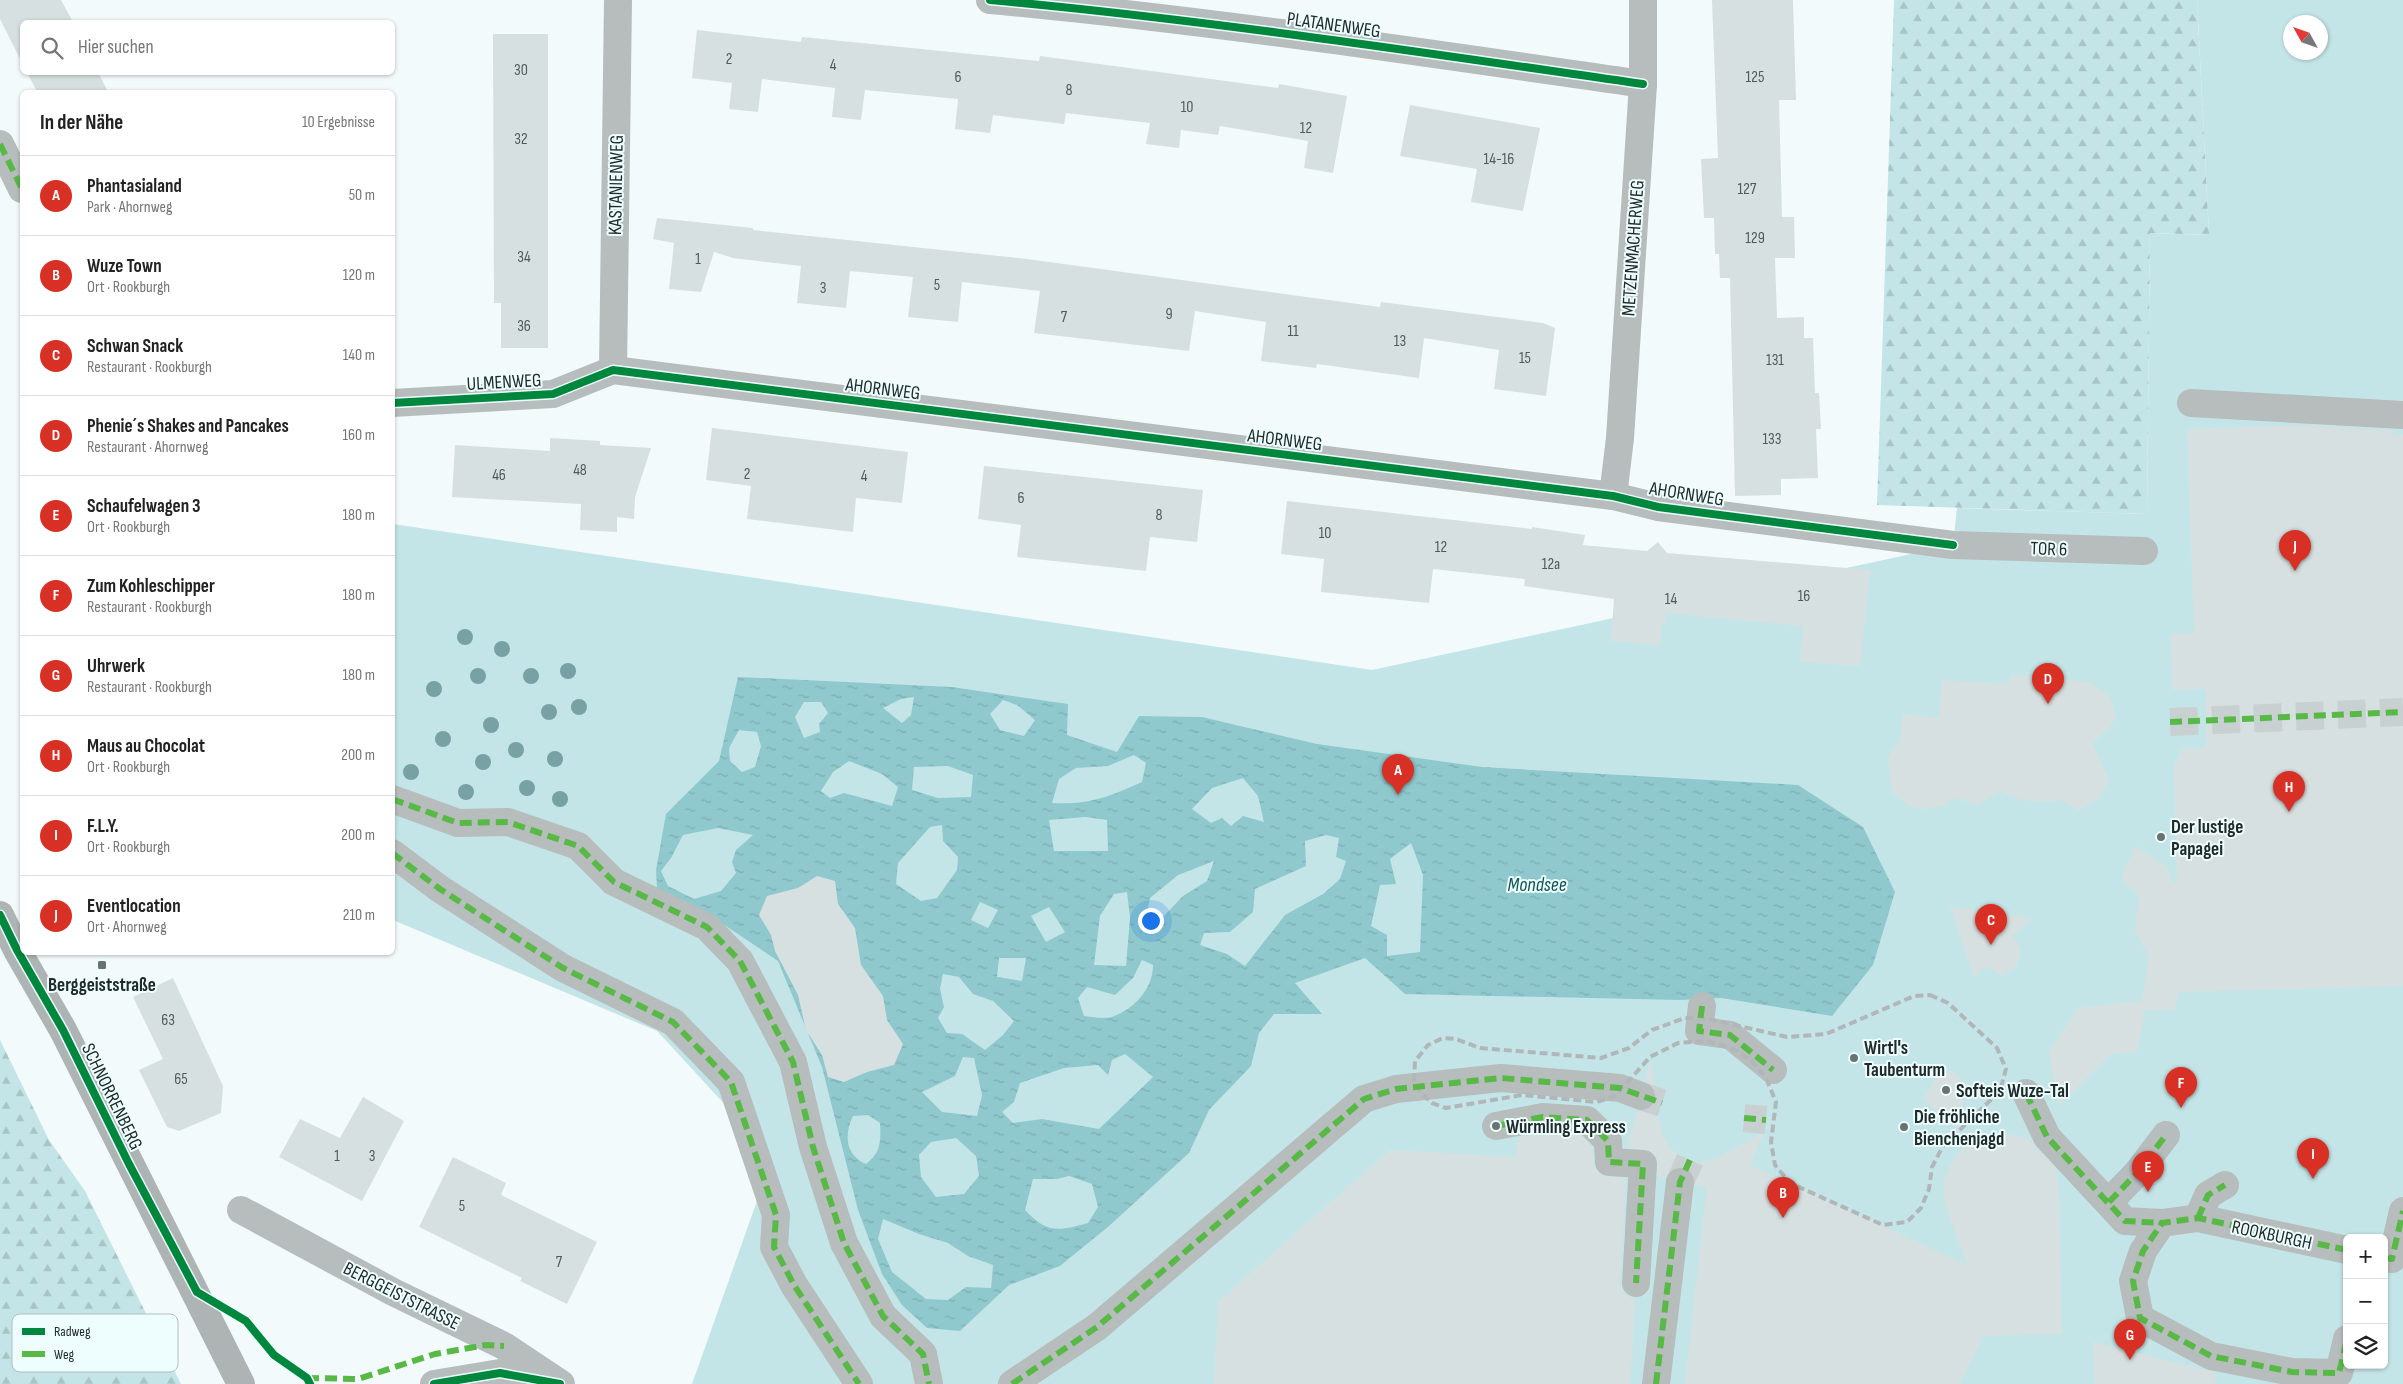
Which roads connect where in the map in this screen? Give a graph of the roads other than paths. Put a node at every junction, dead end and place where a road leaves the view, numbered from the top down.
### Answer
1 (618, 0) edge
2 (990, 0) edge
3 (1642, 0) edge
4 (1643, 84) junction
5 (0, 144) edge
6 (20, 185) edge
7 (612, 370) junction
8 (395, 403) edge
9 (2191, 403) dead end
10 (2403, 415) edge
11 (1613, 496) junction
12 (1953, 545) joint
13 (2144, 551) dead end
14 (395, 801) edge
15 (395, 855) edge
16 (0, 915) edge
17 (1702, 1006) dead end
18 (1773, 1070) dead end
19 (2026, 1093) dead end
20 (1641, 1096) tunnel mouth
21 (1496, 1126) dead end
22 (2166, 1134) dead end
23 (1680, 1182) tunnel mouth
24 (2224, 1185) dead end
25 (2109, 1202) junction
26 (241, 1210) dead end
27 (2403, 1211) edge
28 (2198, 1218) junction
29 (2162, 1223) junction
30 (2343, 1249) edge
31 (2388, 1258) edge
32 (1636, 1284) dead end
33 (2343, 1356) edge
34 (241, 1384) edge
35 (434, 1384) edge
36 (561, 1384) edge
37 (859, 1384) edge
38 (929, 1384) edge
39 (1012, 1384) edge
40 (1656, 1384) edge

1 - 7 street, KASTANIENWEG
2 - 4 street, PLATANENWEG
3 - 4 street, METZENMACHERWEG
4 - 11 street, METZENMACHERWEG
5 - 6 street
7 - 8 street, ULMENWEG
7 - 11 street, AHORNWEG
9 - 10 street
11 - 12 street, AHORNWEG
12 - 13 street, TOR 6
14 - 38 street
15 - 37 street
16 - 34 main road, SCHNORRENBERG
17 - 18 street
19 - 25 street, ROOKBURGH
20 - 39 street
21 - 32 street
22 - 25 street
23 - 40 street
24 - 28 street
25 - 29 street, ROOKBURGH
26 - 36 street, BERGGEISTSTRASSE
27 - 31 street
28 - 29 street, ROOKBURGH
28 - 30 street, ROOKBURGH
29 - 33 street
35 - 36 street, BERGGEISTSTRASSE

